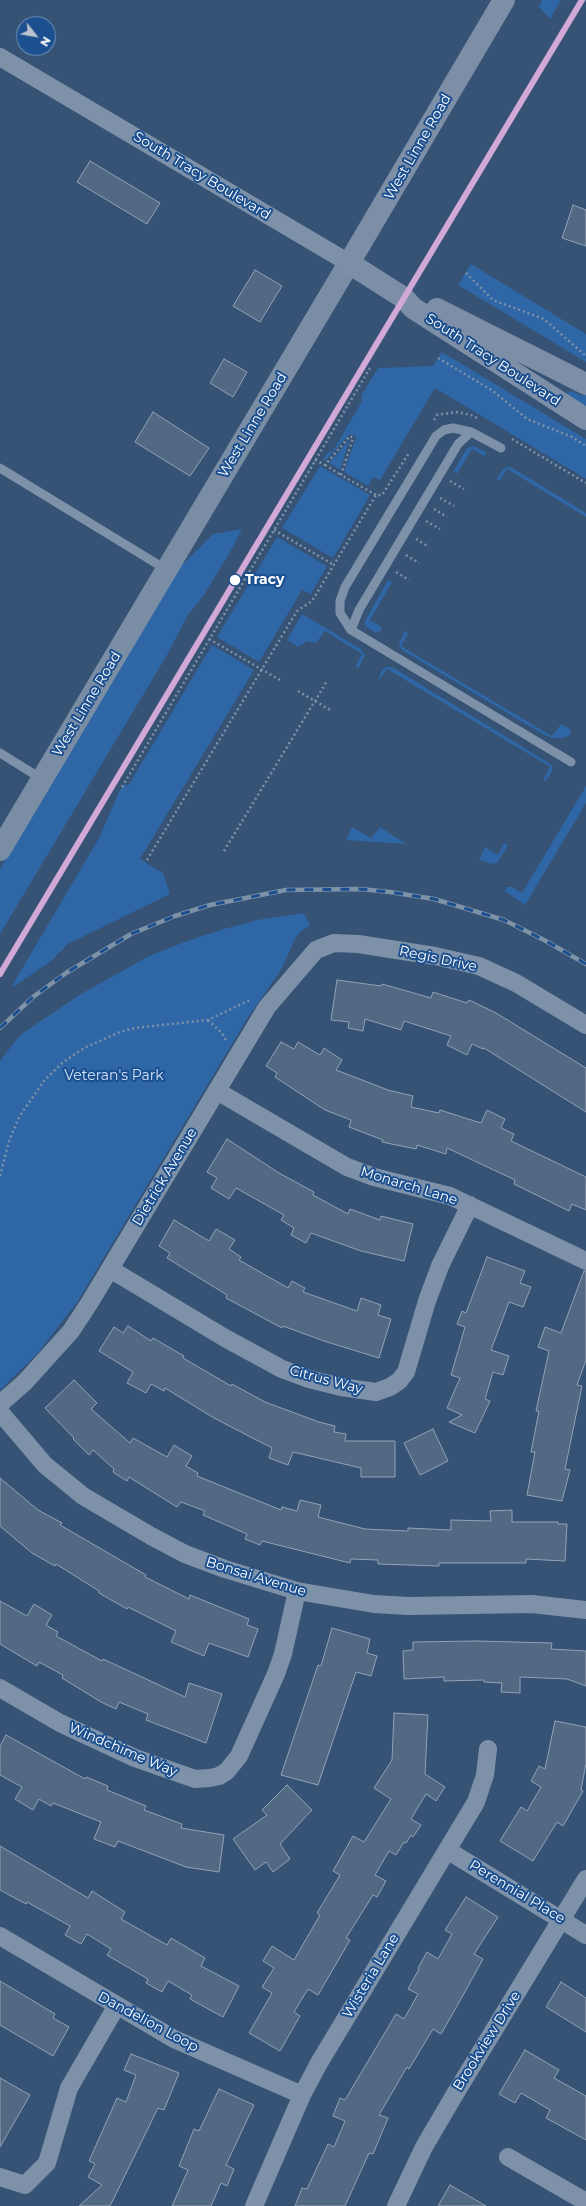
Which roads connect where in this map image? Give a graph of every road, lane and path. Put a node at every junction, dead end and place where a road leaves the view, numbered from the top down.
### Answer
1 (504, 0) edge
2 (0, 57) edge
3 (349, 263) junction
4 (466, 273) dead end
5 (404, 298) junction
6 (586, 356) edge
7 (438, 358) dead end
8 (370, 368) dead end
9 (586, 384) edge
10 (586, 419) edge
11 (471, 432) junction
12 (586, 446) edge
13 (502, 448) dead end
14 (315, 460) junction
15 (324, 465) junction
16 (0, 468) edge
17 (341, 474) junction
18 (450, 481) dead end
19 (464, 489) dead end
20 (376, 495) dead end
21 (440, 498) dead end
22 (454, 506) dead end
23 (433, 509) dead end
24 (447, 517) dead end
25 (426, 521) dead end
26 (440, 529) dead end
27 (274, 530) junction
28 (416, 539) dead end
29 (429, 547) dead end
30 (406, 555) dead end
31 (419, 564) dead end
32 (334, 565) dead end
33 (167, 570) junction
34 (396, 572) dead end
35 (409, 580) dead end
36 (351, 630) junction
37 (209, 639) junction
38 (280, 680) dead end
39 (327, 681) dead end
40 (298, 691) dead end
41 (315, 701) junction
42 (332, 711) dead end
43 (0, 753) edge
44 (571, 762) dead end
45 (42, 779) junction
46 (122, 787) dead end
47 (0, 850) edge
48 (224, 851) dead end
49 (324, 946) joint
50 (253, 999) dead end
51 (208, 1020) junction
52 (586, 1025) edge
53 (227, 1042) dead end
54 (217, 1090) junction
55 (0, 1176) edge
56 (470, 1205) junction
57 (586, 1261) edge
58 (110, 1269) junction
59 (0, 1404) edge
60 (0, 1412) edge
61 (297, 1592) junction
62 (586, 1610) edge
63 (0, 1688) edge
64 (488, 1748) dead end
65 (447, 1850) junction
66 (586, 1879) edge
67 (562, 1919) junction
68 (586, 1935) edge
69 (0, 1936) edge
70 (116, 2007) junction
71 (302, 2095) junction
72 (508, 2157) dead end
73 (0, 2178) edge
74 (586, 2202) edge
75 (254, 2206) edge
76 (396, 2206) edge

1 - 3 main road, West Linne Road
2 - 3 street, South Tracy Boulevard
3 - 5 main road, South Tracy Boulevard
3 - 33 street, West Linne Road
4 - 6 path
5 - 9 main road, South Tracy Boulevard
5 - 10 main road, South Tracy Boulevard
7 - 12 path
8 - 14 path
11 - 13 lane
11 - 36 lane
11 - 36 lane
14 - 15 path
14 - 27 path
15 - 17 path
15 - 17 path
16 - 33 lane
17 - 20 path
18 - 19 path
21 - 22 path
23 - 24 path
25 - 26 path
27 - 32 path
27 - 37 path
28 - 29 path
30 - 31 path
33 - 45 street, West Linne Road
34 - 35 path
36 - 44 lane
37 - 38 path
37 - 46 path
39 - 41 path
40 - 41 path
41 - 42 path
41 - 48 path
43 - 45 lane
45 - 47 street, West Linne Road
49 - 52 street, Regis Drive
49 - 54 street, Dietrick Avenue
50 - 51 path
51 - 53 path
51 - 55 path
54 - 56 street, Monarch Lane
54 - 58 street, Dietrick Avenue
56 - 57 street, Monarch Lane
56 - 58 street, Citrus Way
58 - 59 street, Dietrick Avenue
60 - 61 street, Bonsai Avenue
61 - 62 street, Bonsai Avenue
61 - 63 street, Windchime Way
64 - 65 street, Wisteria Lane
65 - 67 street, Perennial Place
65 - 71 street, Wisteria Lane
66 - 67 street, Brookview Drive
67 - 68 street, Perennial Place
67 - 76 street, Brookview Drive
69 - 70 street, Dandelion Loop
70 - 71 street, Dandelion Loop
70 - 73 street
71 - 75 street, Wisteria Lane
72 - 74 street

